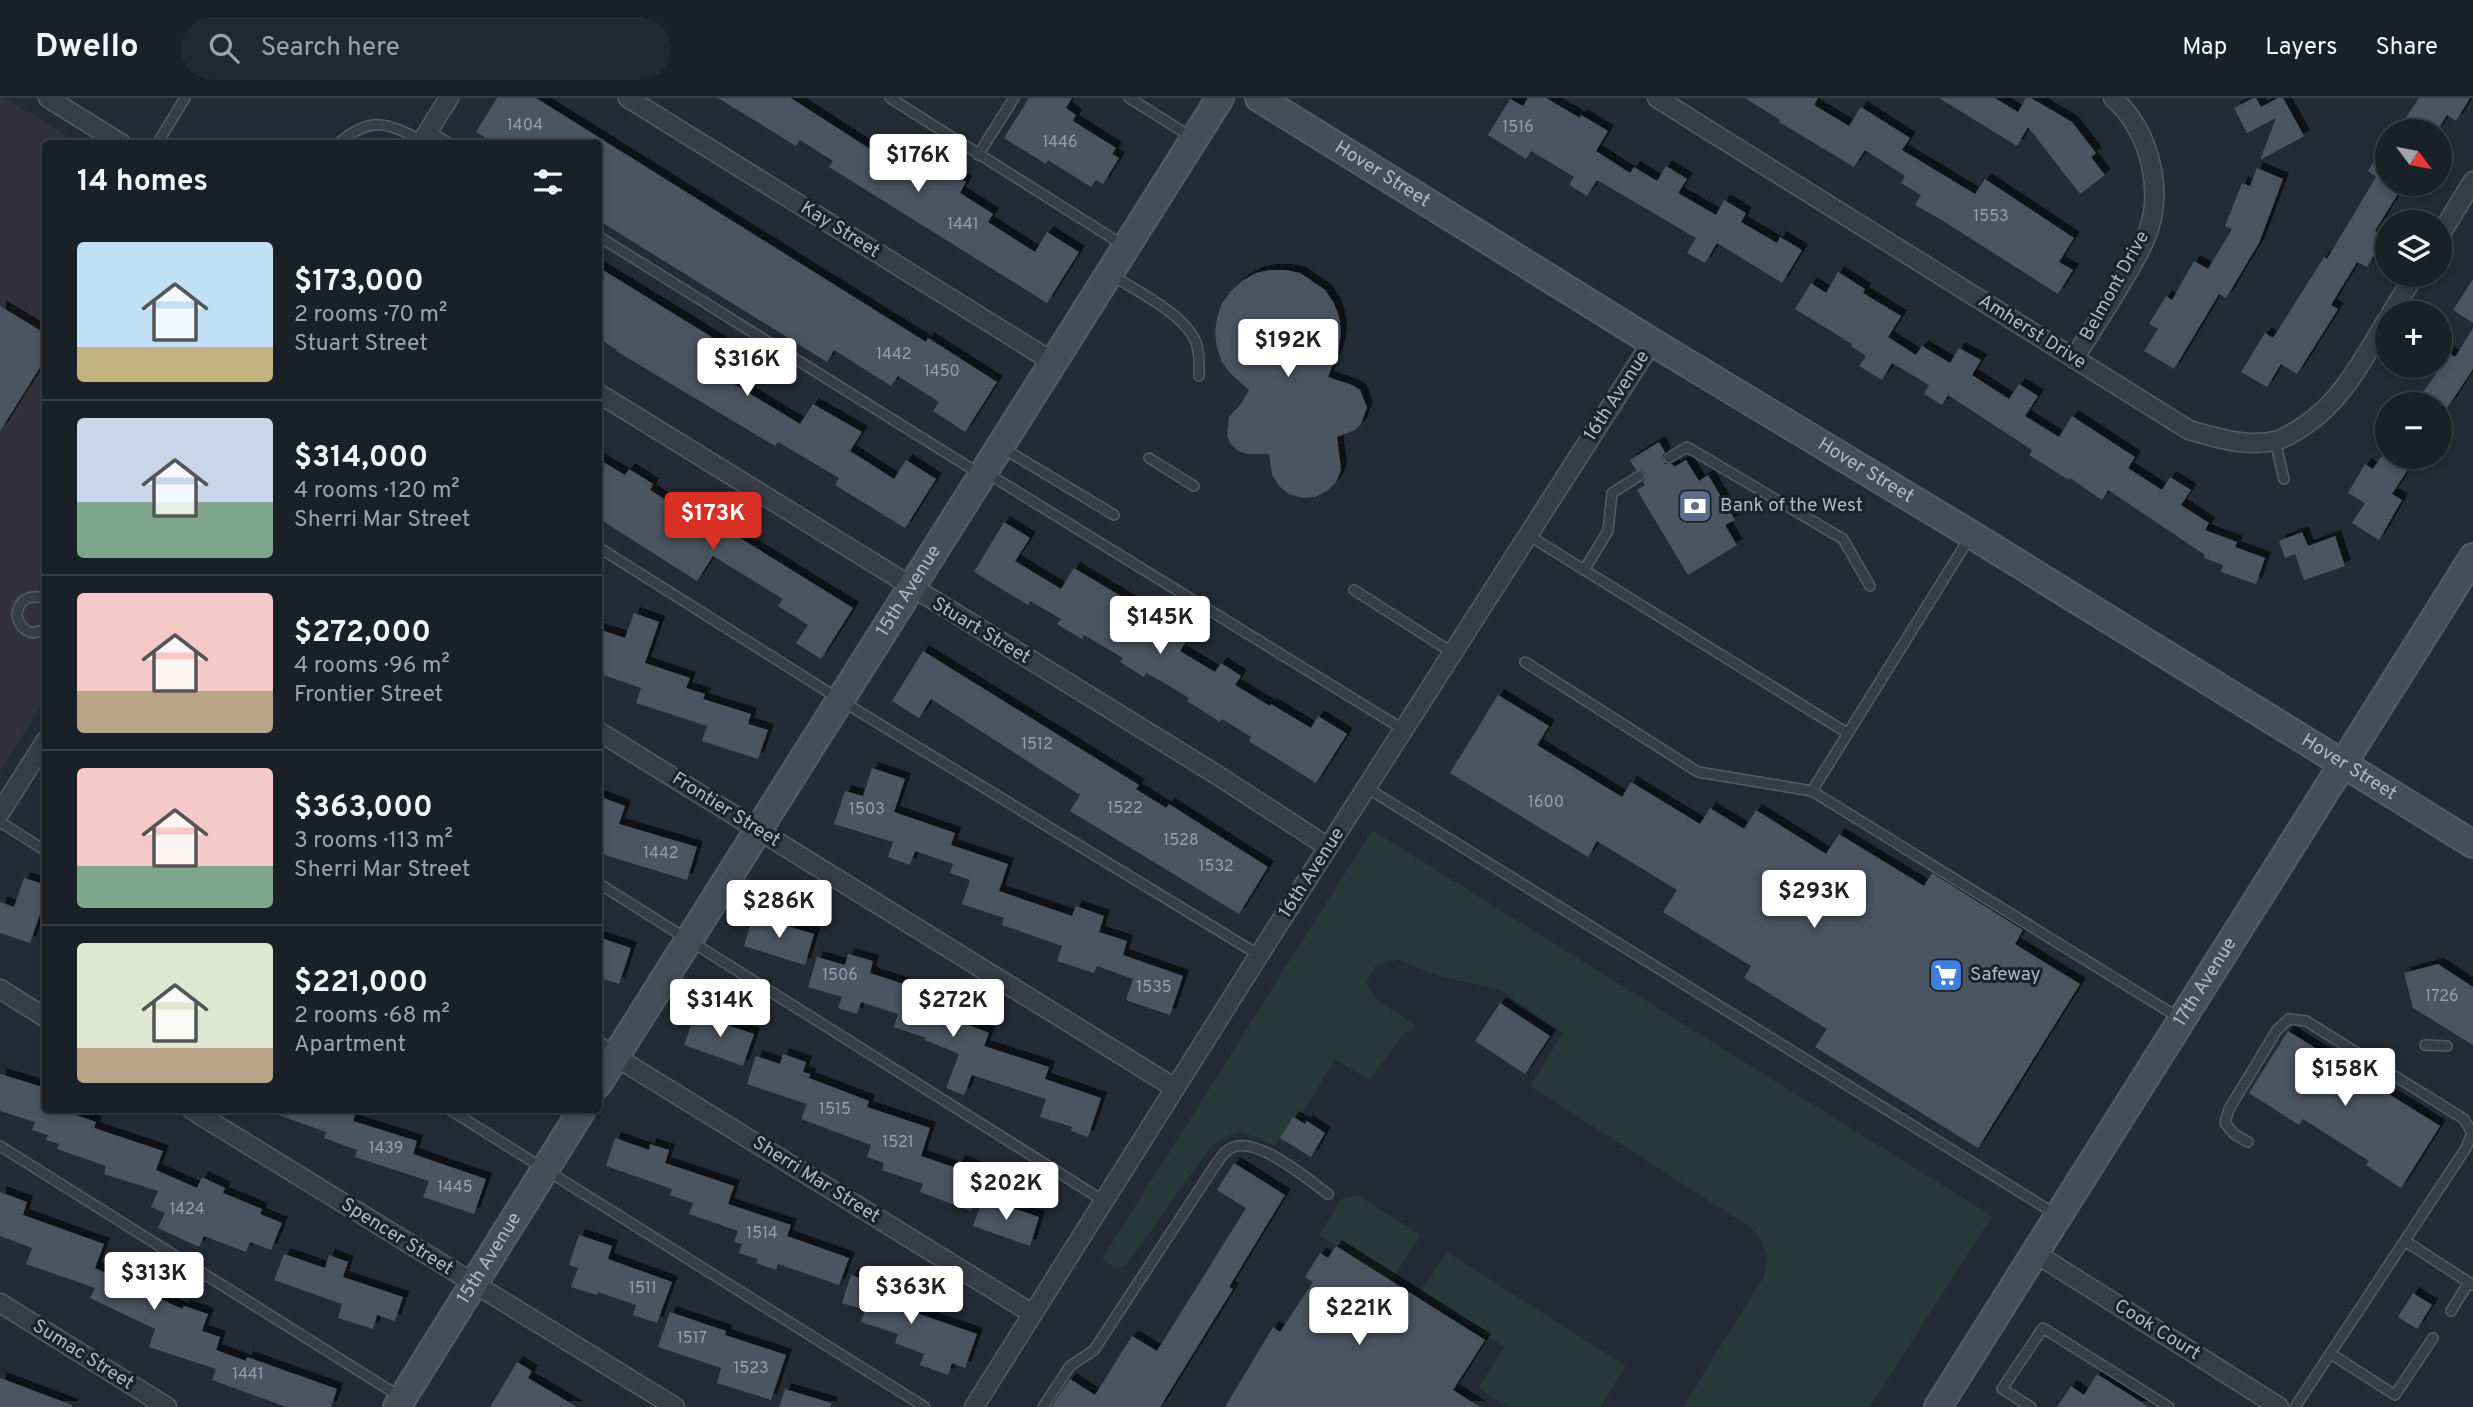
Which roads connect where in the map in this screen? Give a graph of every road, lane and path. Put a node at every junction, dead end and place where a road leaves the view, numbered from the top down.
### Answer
1 (48, 98) edge
2 (185, 98) edge
3 (449, 98) edge
4 (628, 98) edge
5 (1014, 98) edge
6 (1129, 98) edge
7 (1220, 98) edge
8 (1259, 98) edge
9 (1657, 98) edge
10 (2113, 98) edge
11 (896, 99) edge
12 (423, 138) edge
13 (1194, 139) junction
14 (116, 140) edge
15 (159, 140) edge
16 (345, 140) edge
17 (978, 155) junction
18 (2473, 181) edge
19 (2452, 215) edge
20 (602, 238) edge
21 (1125, 247) junction
22 (1109, 273) junction
23 (2375, 339) edge
24 (1652, 342) junction
25 (2074, 359) junction
26 (1053, 362) junction
27 (1199, 376) dead end
28 (602, 395) edge
29 (2275, 441) junction
30 (1000, 446) junction
31 (1149, 458) dead end
32 (1669, 458) dead end
33 (983, 473) junction
34 (1639, 476) dead end
35 (2284, 479) dead end
36 (1194, 486) dead end
37 (1114, 515) dead end
38 (1528, 535) junction
39 (1972, 535) junction
40 (602, 550) edge
41 (2473, 557) edge
42 (1584, 570) junction
43 (1870, 586) dead end
44 (911, 588) junction
45 (1354, 590) dead end
46 (42, 598) edge
47 (42, 631) edge
48 (1452, 653) junction
49 (1525, 662) dead end
50 (841, 701) junction
51 (1404, 730) junction
52 (602, 733) edge
53 (1847, 733) junction
54 (42, 746) edge
55 (2343, 764) junction
56 (1367, 788) junction
57 (1812, 791) junction
58 (0, 813) edge
59 (0, 822) edge
60 (760, 830) junction
61 (2473, 844) edge
62 (1328, 847) junction
63 (42, 848) edge
64 (602, 885) edge
65 (690, 940) junction
66 (1259, 956) junction
67 (0, 989) edge
68 (42, 1015) edge
69 (2182, 1019) junction
70 (2426, 1045) dead end
71 (2447, 1046) dead end
72 (607, 1051) edge
73 (602, 1069) edge
74 (1175, 1088) junction
75 (197, 1113) edge
76 (455, 1113) edge
77 (580, 1113) edge
78 (2248, 1142) dead end
79 (0, 1146) edge
80 (545, 1170) junction
81 (1328, 1194) dead end
82 (1104, 1201) junction
83 (2058, 1216) junction
84 (2405, 1241) junction
85 (2035, 1253) junction
86 (2471, 1283) edge
87 (474, 1284) junction
88 (0, 1303) edge
89 (2451, 1311) dead end
90 (1033, 1314) junction
91 (2433, 1338) dead end
92 (2331, 1354) junction
93 (400, 1402) edge
94 (167, 1407) edge
95 (675, 1407) edge
96 (925, 1407) edge
97 (974, 1407) edge
98 (1043, 1407) edge
99 (1938, 1407) edge
100 (2031, 1407) edge
101 (2169, 1407) edge
102 (2279, 1407) edge
103 (2295, 1407) edge

1 - 14 street
2 - 15 lane
3 - 12 street
4 - 26 street, Kay Street
5 - 17 lane
6 - 13 lane
7 - 13 main road, 15th Avenue
8 - 24 main road, Hover Street
9 - 25 street, Amherst Drive
10 - 25 street, Belmont Drive
11 - 17 lane
12 - 16 lane
13 - 21 main road, 15th Avenue
17 - 21 lane
18 - 19 street
20 - 33 lane
21 - 22 main road, 15th Avenue
22 - 26 main road, 15th Avenue
22 - 27 lane
23 - 29 street, Amherst Drive
24 - 38 street, 16th Avenue
24 - 39 main road, Hover Street
25 - 29 street, Amherst Drive
26 - 30 main road, 15th Avenue
28 - 44 street, Stuart Street
29 - 35 lane
30 - 33 main road, 15th Avenue
30 - 37 lane
31 - 36 lane
32 - 43 lane
33 - 44 main road, 15th Avenue
33 - 51 lane
34 - 42 lane
38 - 42 lane
38 - 48 street, 16th Avenue
39 - 53 lane
39 - 55 main road, Hover Street
40 - 50 lane
41 - 55 main road, 17th Avenue
42 - 53 lane
44 - 50 main road, 15th Avenue
44 - 62 street, Stuart Street
45 - 48 lane
46 - 47 lane
48 - 51 street, 16th Avenue
49 - 57 lane
50 - 60 main road, 15th Avenue
50 - 66 lane
51 - 56 street, 16th Avenue
52 - 60 street, Frontier Street
53 - 57 lane
54 - 58 street
55 - 61 main road, Hover Street
55 - 69 main road, 17th Avenue
56 - 62 street, 16th Avenue
56 - 83 lane
57 - 69 lane
59 - 63 lane
60 - 65 main road, 15th Avenue
60 - 74 street, Frontier Street
62 - 66 street, 16th Avenue
64 - 65 lane
65 - 72 main road, 15th Avenue
65 - 82 lane
66 - 74 street, 16th Avenue
67 - 68 street
69 - 83 main road, 17th Avenue
70 - 71 lane
72 - 73 main road, 15th Avenue
72 - 90 street, Sherri Mar Street
74 - 82 street, 16th Avenue
75 - 87 street, Spencer Street
76 - 80 lane
77 - 80 main road, 15th Avenue
78 - 84 lane
79 - 93 lane
80 - 87 main road, 15th Avenue
80 - 96 lane
81 - 98 lane
82 - 90 street, 16th Avenue
83 - 85 main road, 17th Avenue
84 - 86 lane
84 - 92 lane
85 - 99 main road, 17th Avenue
85 - 102 street, Cook Court
86 - 89 lane
87 - 93 main road, 15th Avenue
87 - 95 street, Spencer Street
88 - 94 street, Sumac Street
90 - 97 street, 16th Avenue
91 - 92 lane
92 - 103 lane
100 - 101 lane

